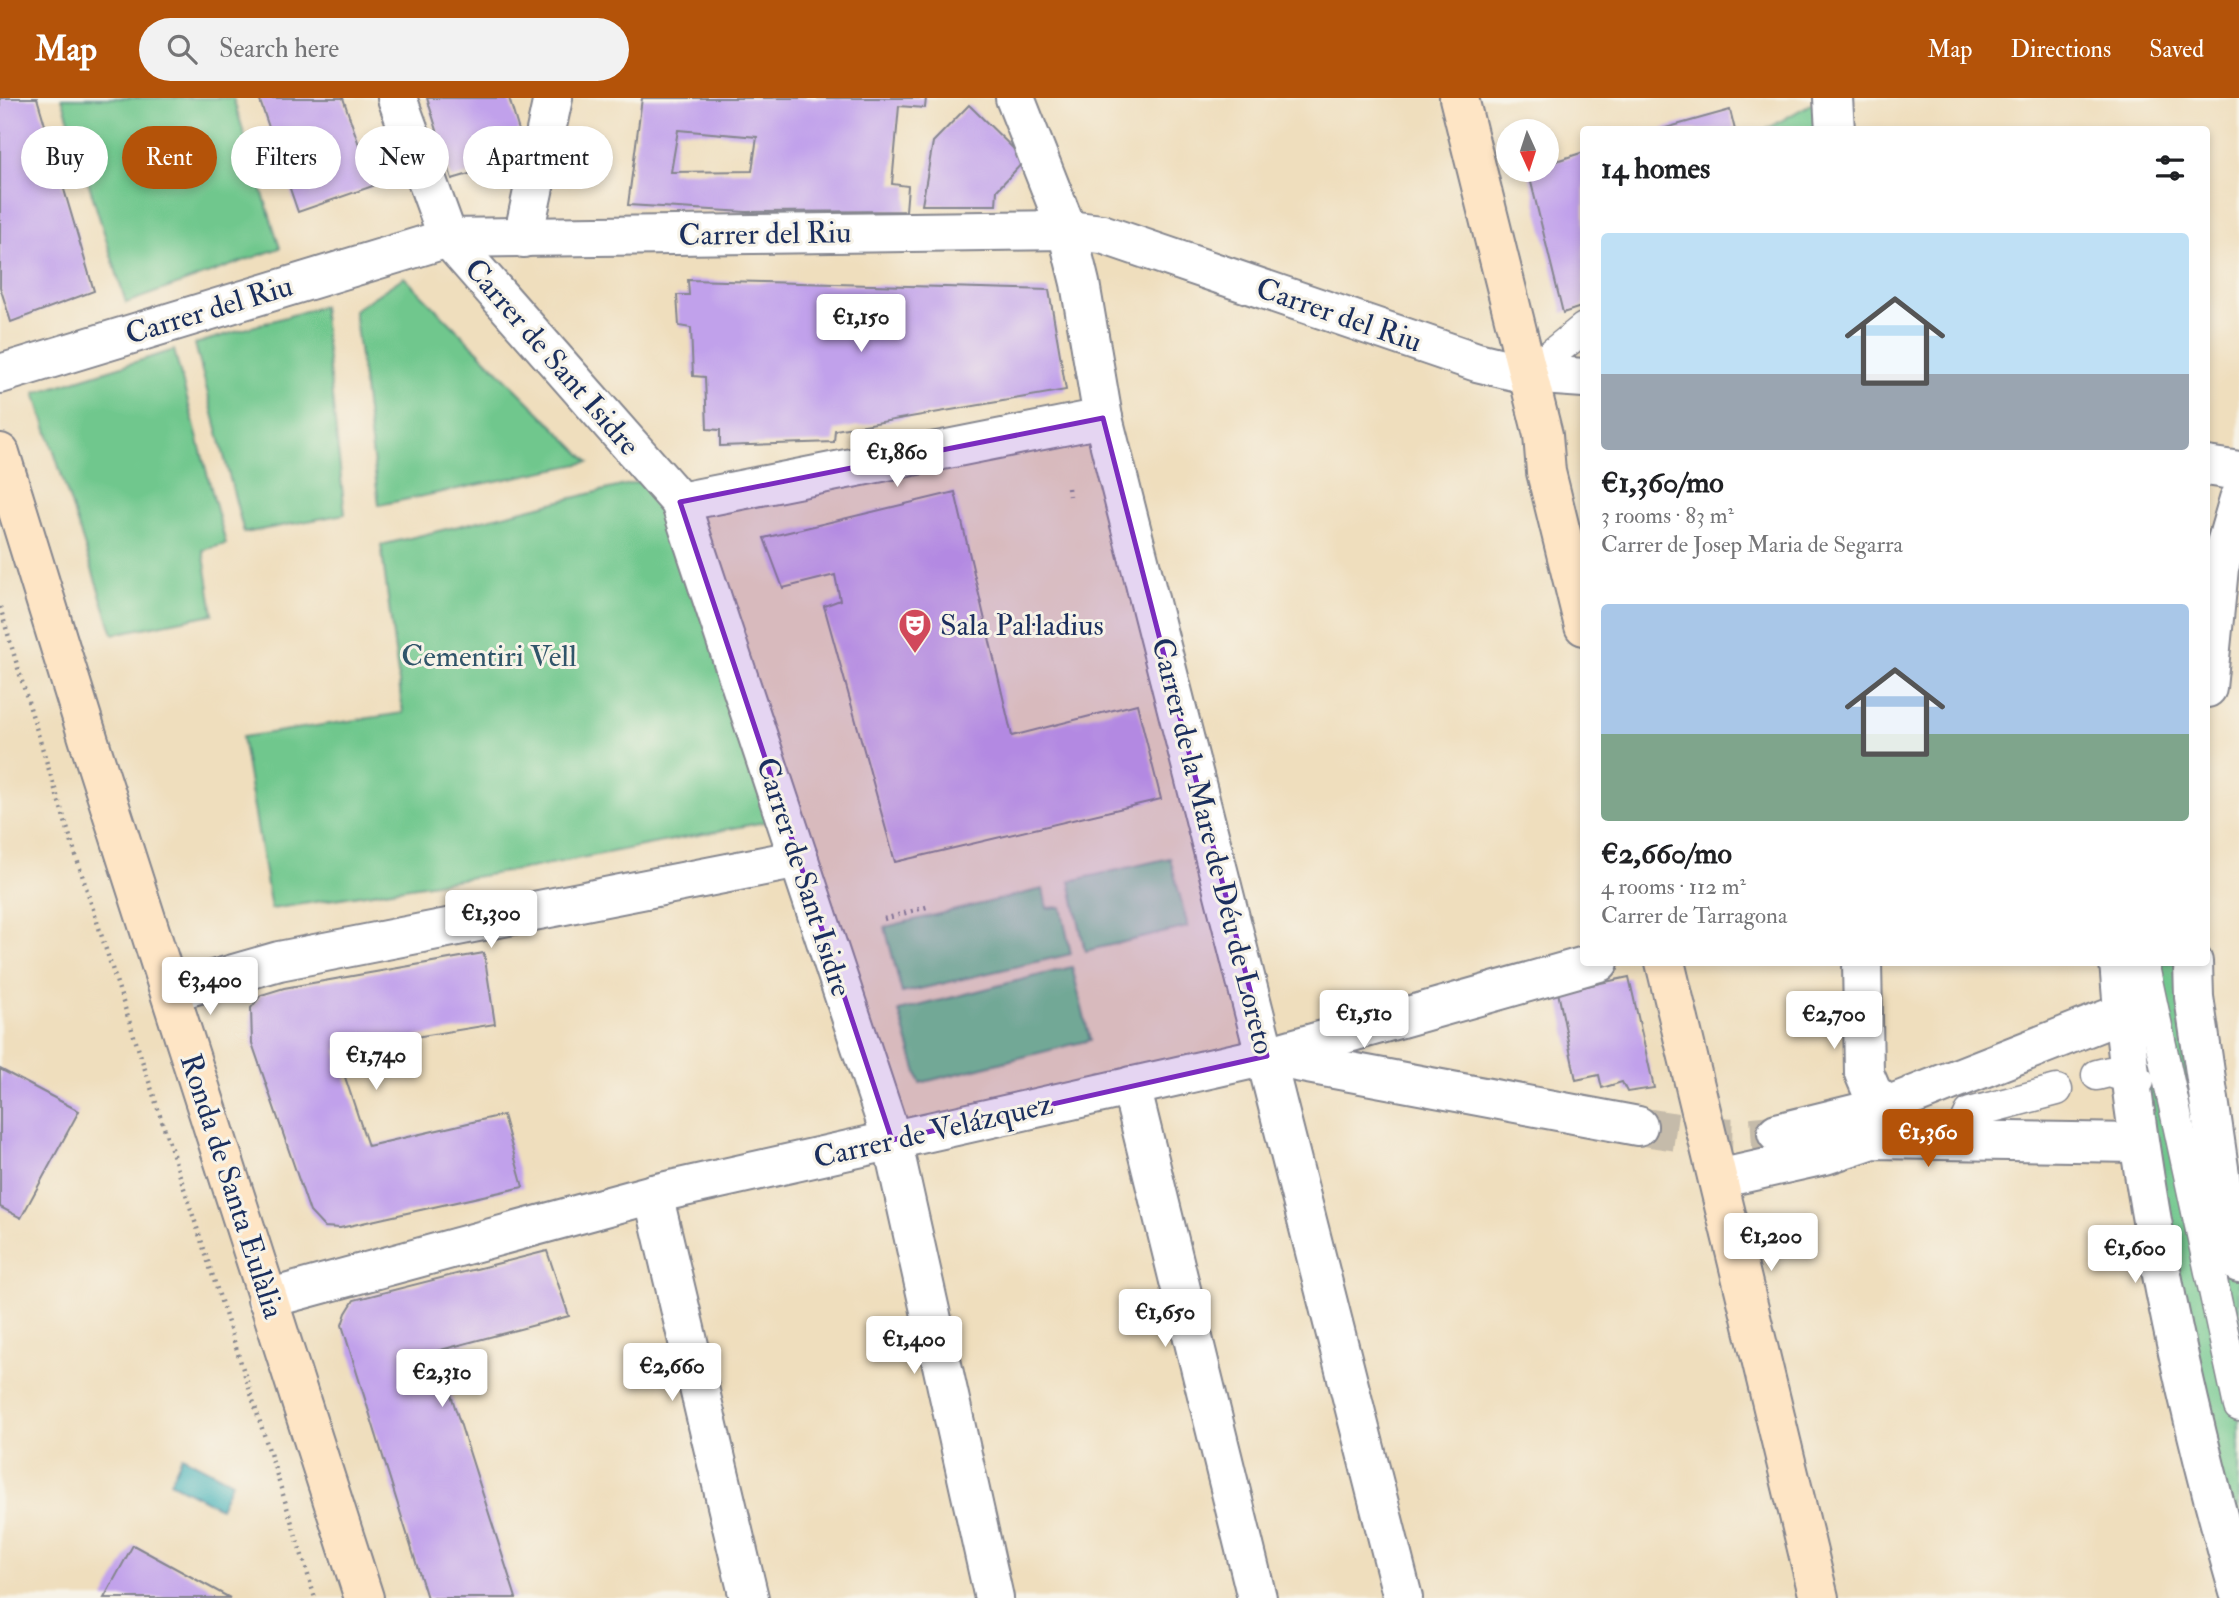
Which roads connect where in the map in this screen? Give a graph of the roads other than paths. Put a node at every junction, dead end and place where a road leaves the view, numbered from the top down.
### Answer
1 (397, 98) edge
2 (553, 98) edge
3 (1015, 98) edge
4 (1459, 98) edge
5 (1833, 98) edge
6 (1835, 126) edge
7 (1067, 230) junction
8 (448, 238) junction
9 (523, 238) junction
10 (1580, 331) edge
11 (1527, 373) junction
12 (0, 374) edge
13 (1580, 378) edge
14 (1103, 418) junction
15 (0, 453) edge
16 (2210, 468) edge
17 (2239, 471) edge
18 (2239, 499) edge
19 (680, 502) junction
20 (1580, 610) edge
21 (2210, 658) edge
22 (799, 859) junction
23 (1586, 966) edge
24 (1666, 966) edge
25 (1861, 966) edge
26 (2119, 966) edge
27 (2143, 966) edge
28 (2193, 966) edge
29 (171, 992) junction
30 (2123, 1013) junction
31 (1406, 1016) junction
32 (1267, 1056) junction
33 (2145, 1064) junction
34 (1404, 1082) junction
35 (1130, 1086) junction
36 (2057, 1090) dead end
37 (1887, 1106) junction
38 (2225, 1110) edge
39 (1638, 1126) tunnel mouth
40 (1777, 1133) tunnel mouth
41 (1958, 1139) junction
42 (892, 1140) junction
43 (2137, 1143) junction
44 (1718, 1179) junction
45 (653, 1194) junction
46 (2239, 1263) edge
47 (267, 1299) junction
48 (2239, 1406) edge
49 (2239, 1592) edge
50 (364, 1598) edge
51 (749, 1598) edge
52 (994, 1598) edge
53 (1257, 1598) edge
54 (1403, 1598) edge
55 (1819, 1598) edge

1 - 8 street
2 - 9 street
3 - 7 street, Carrer de la Mare de Déu de Loreto
4 - 11 main road
5 - 6 street
7 - 9 street, Carrer del Riu
7 - 11 street, Carrer del Riu
7 - 14 street, Carrer de la Mare de Déu de Loreto
8 - 9 street, Carrer del Riu
8 - 12 street, Carrer del Riu
8 - 19 street, Carrer de Sant Isidre
10 - 11 street
11 - 13 street, Carrer del Riu
11 - 20 main road
14 - 19 street
14 - 32 street, Carrer de la Mare de Déu de Loreto
15 - 29 main road, Ronda de Santa Eulàlia
16 - 17 street
18 - 21 street
19 - 22 street, Carrer de Sant Isidre
22 - 29 street
22 - 42 street, Carrer de Sant Isidre
23 - 31 street, Carrer de Velázquez
24 - 44 main road
25 - 37 street
26 - 30 street
27 - 33 street
28 - 38 street
29 - 47 main road, Ronda de Santa Eulàlia
30 - 33 street
30 - 37 street
31 - 32 street, Carrer de Velázquez
31 - 34 street
32 - 34 street
32 - 35 street, Carrer de Velázquez
32 - 54 street, Carrer de la Mare de Déu de Loreto
33 - 43 street
33 - 48 street
34 - 39 street
35 - 42 street, Carrer de Velázquez
35 - 53 street
36 - 41 street
37 - 40 street
38 - 46 street
41 - 43 street
41 - 44 street
42 - 45 street, Carrer de Velázquez
42 - 52 street, Carrer de Sant Isidre
43 - 49 street
44 - 55 main road
45 - 47 street, Carrer de Velázquez
45 - 51 street
47 - 50 main road, Ronda de Santa Eulàlia

